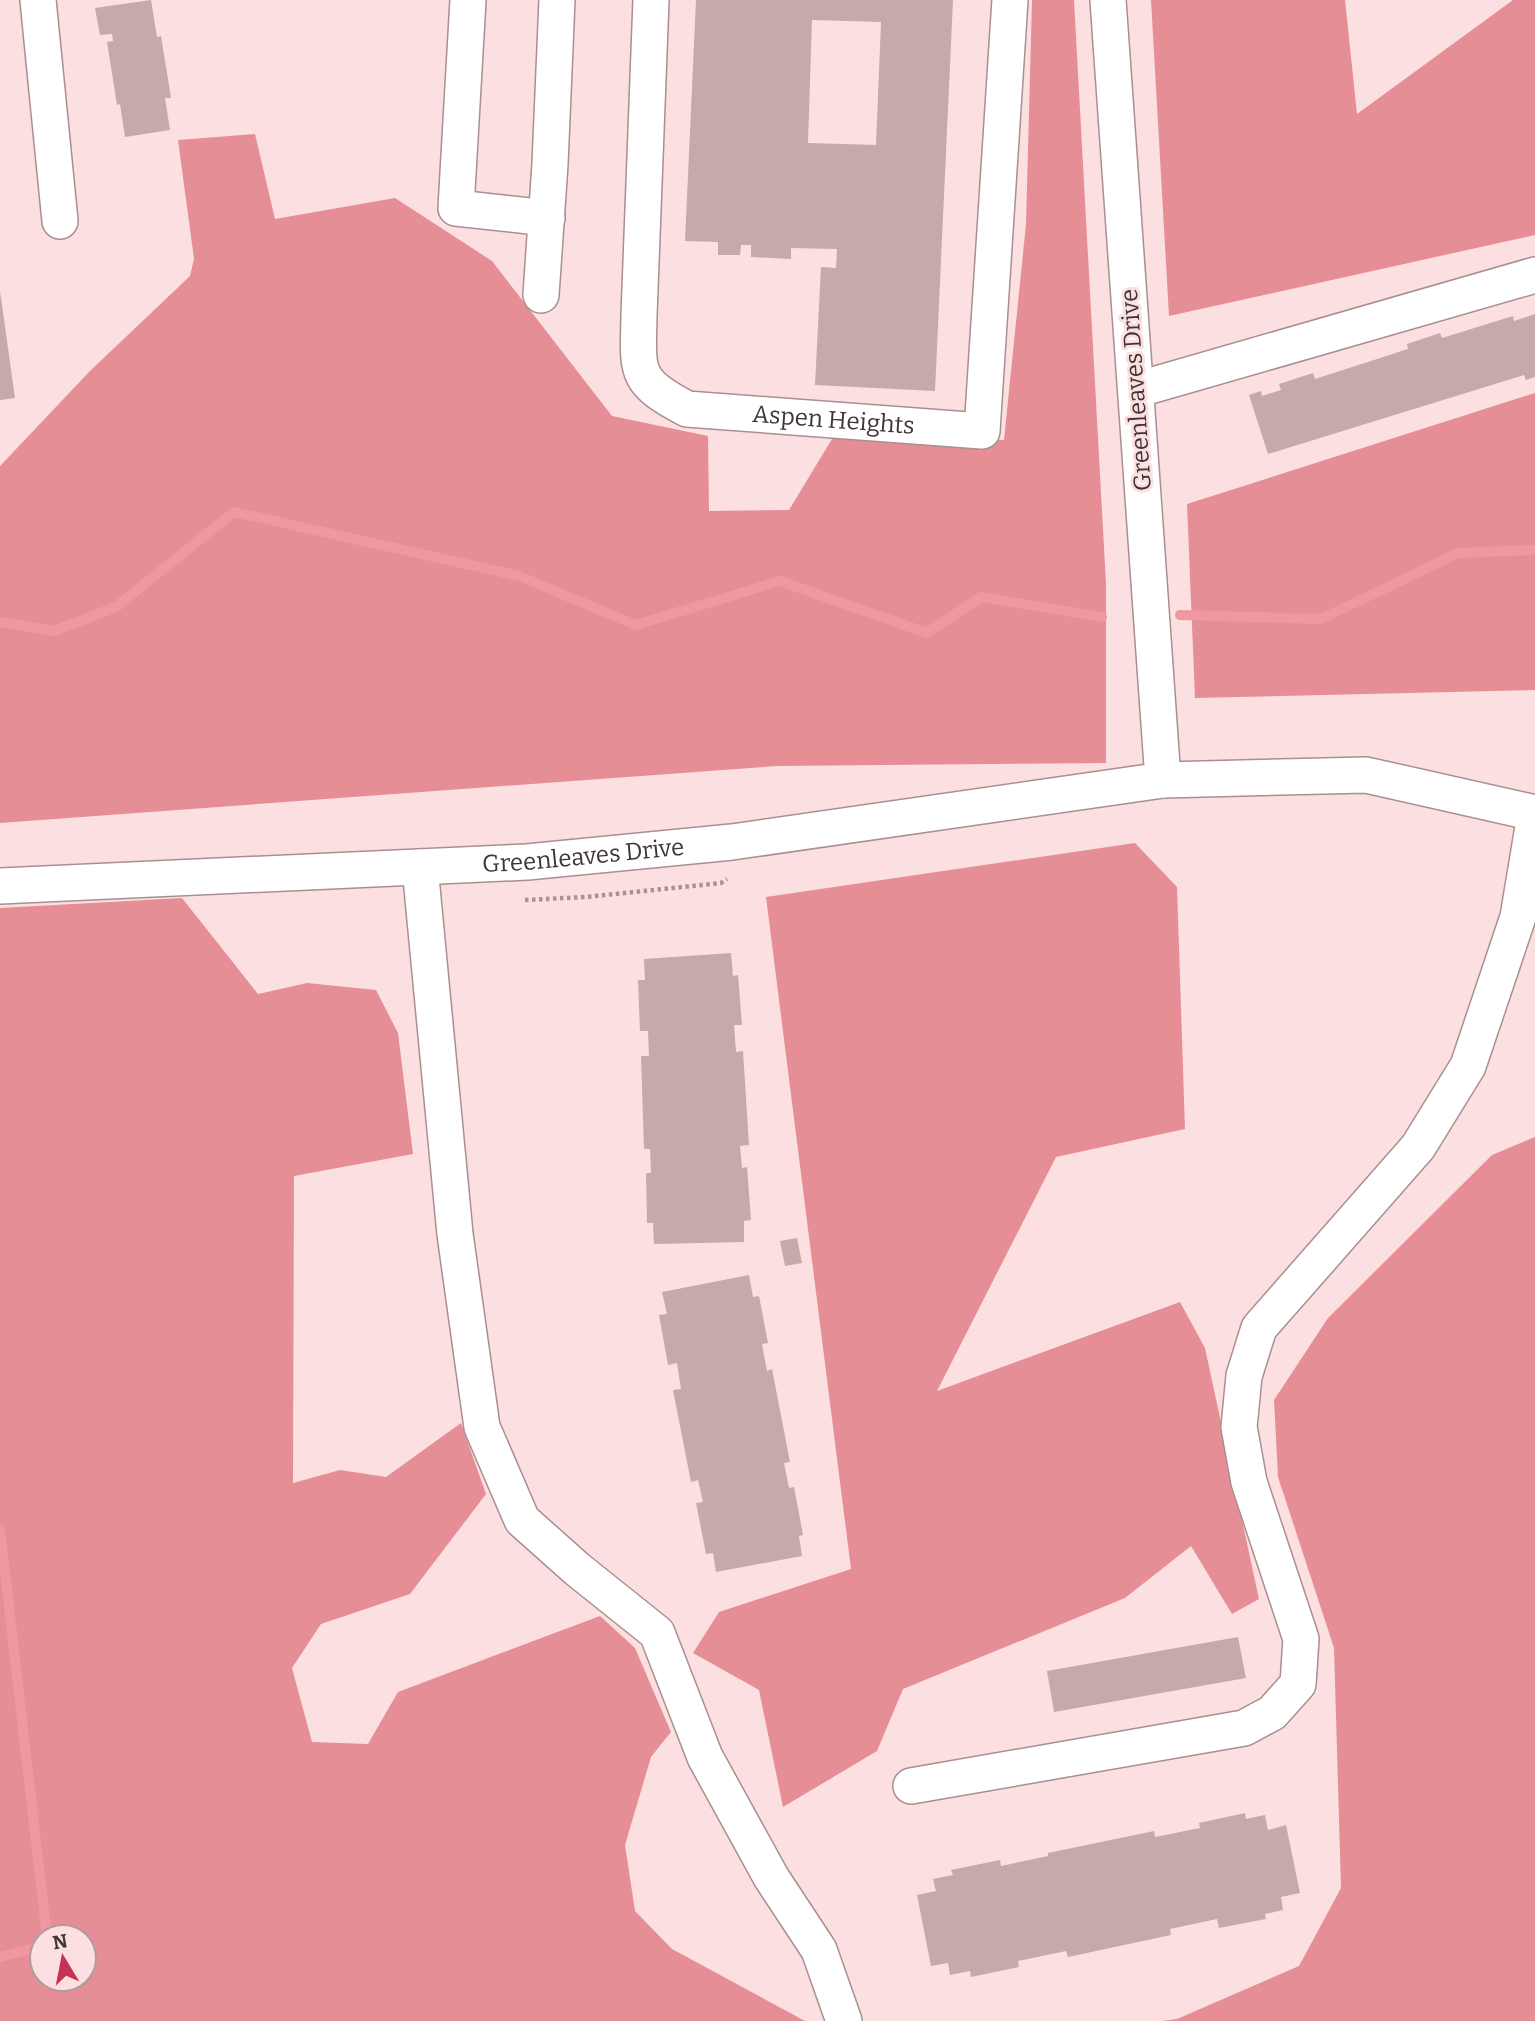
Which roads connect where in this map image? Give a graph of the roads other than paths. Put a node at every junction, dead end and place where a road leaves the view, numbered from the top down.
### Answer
1 (38, 0) edge
2 (468, 0) edge
3 (557, 0) edge
4 (651, 0) edge
5 (1010, 0) edge
6 (1108, 0) edge
7 (547, 218) junction
8 (60, 221) dead end
9 (1535, 275) edge
10 (541, 295) dead end
11 (1136, 390) junction
12 (1163, 780) junction
13 (1535, 814) edge
14 (420, 867) junction
15 (0, 886) edge
16 (911, 1786) dead end
17 (844, 2021) edge

1 - 8 street
2 - 7 street
3 - 7 street
4 - 5 street, Aspen Heights
6 - 11 street, Greenleaves Drive
7 - 10 street
9 - 11 street
11 - 12 street, Greenleaves Drive
12 - 13 street, Greenleaves Drive
12 - 14 street, Greenleaves Drive
13 - 16 street
14 - 15 street, Greenleaves Drive
14 - 17 street

